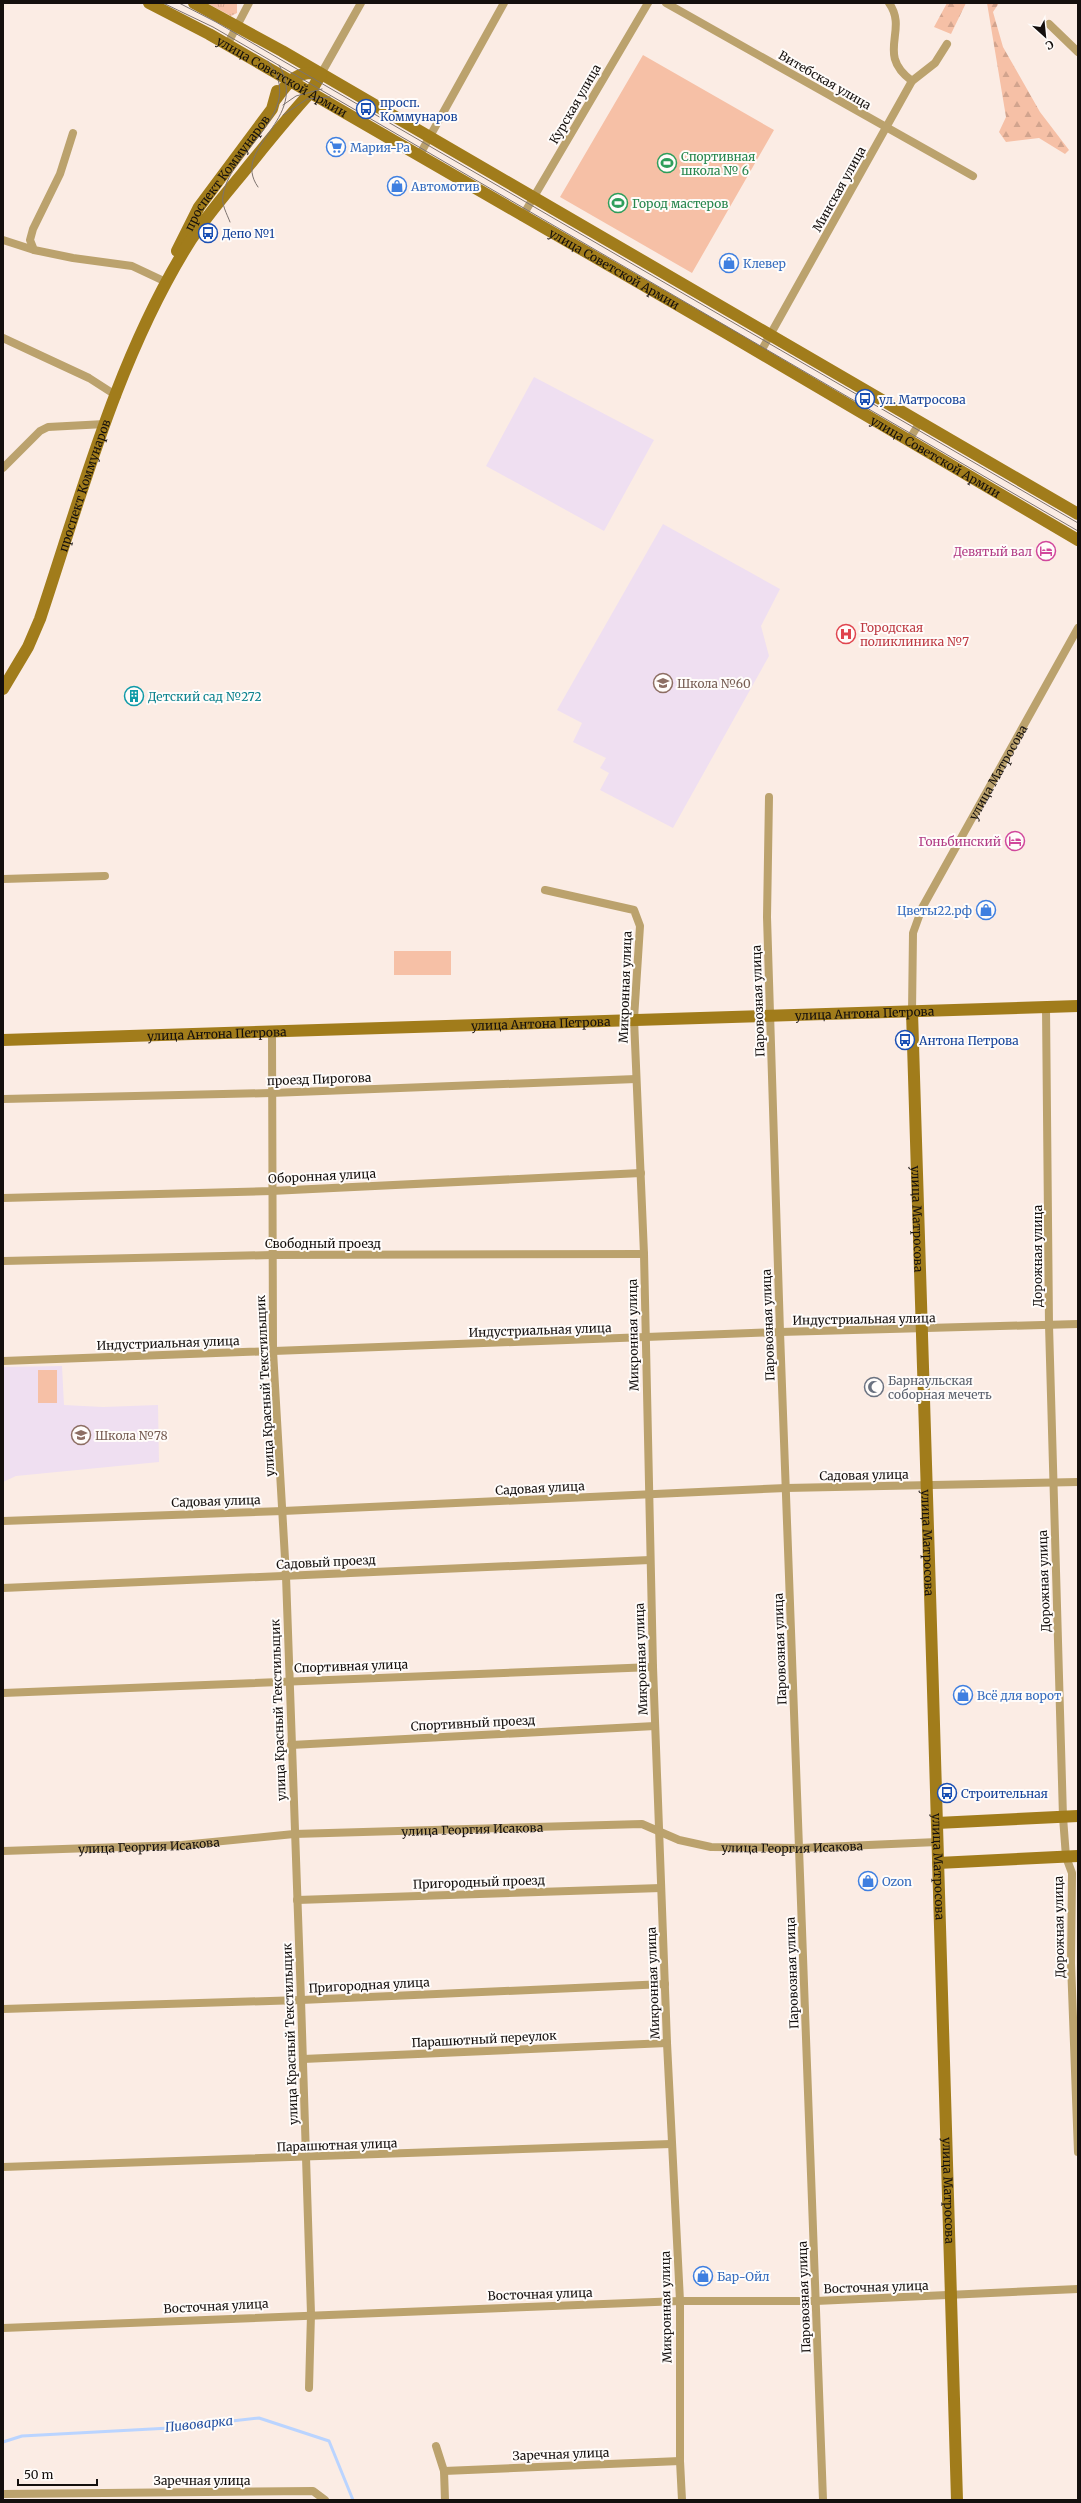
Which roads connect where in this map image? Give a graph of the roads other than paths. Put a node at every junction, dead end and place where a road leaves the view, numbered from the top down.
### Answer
1 (149, 3) edge
2 (194, 3) edge
3 (249, 3) edge
4 (361, 3) edge
5 (504, 3) edge
6 (648, 3) edge
7 (666, 3) edge
8 (889, 3) edge
9 (1049, 24) dead end
10 (238, 26) junction
11 (947, 44) dead end
12 (227, 45) junction
13 (1078, 52) edge
14 (264, 66) junction
15 (321, 74) junction
16 (289, 81) junction
17 (912, 81) junction
18 (310, 93) junction
19 (276, 99) junction
20 (887, 129) junction
21 (73, 132) dead end
22 (430, 137) junction
23 (418, 156) junction
24 (973, 176) dead end
25 (534, 198) junction
26 (522, 216) junction
27 (3, 240) edge
28 (34, 250) junction
29 (166, 282) junction
30 (771, 334) junction
31 (3, 338) edge
32 (760, 353) junction
33 (117, 396) junction
34 (920, 422) junction
35 (106, 424) junction
36 (908, 440) junction
37 (3, 468) edge
38 (1078, 514) edge
39 (1078, 540) edge
40 (1078, 628) edge
41 (3, 689) edge
42 (769, 797) dead end
43 (105, 876) dead end
44 (3, 879) edge
45 (545, 890) dead end
46 (1078, 1006) edge
47 (1046, 1008) junction
48 (912, 1012) junction
49 (770, 1016) junction
50 (634, 1019) junction
51 (272, 1031) junction
52 (3, 1040) edge
53 (636, 1079) junction
54 (271, 1093) junction
55 (3, 1099) edge
56 (641, 1174) junction
57 (271, 1191) junction
58 (3, 1198) edge
59 (272, 1254) junction
60 (644, 1254) junction
61 (3, 1261) edge
62 (1078, 1324) edge
63 (1049, 1326) junction
64 (920, 1330) junction
65 (780, 1332) junction
66 (645, 1339) junction
67 (273, 1351) junction
68 (3, 1361) edge
69 (1053, 1482) junction
70 (1078, 1482) edge
71 (926, 1486) junction
72 (786, 1488) junction
73 (649, 1495) junction
74 (283, 1511) junction
75 (3, 1521) edge
76 (650, 1560) junction
77 (286, 1576) junction
78 (3, 1588) edge
79 (653, 1667) junction
80 (288, 1680) junction
81 (3, 1693) edge
82 (655, 1726) junction
83 (291, 1745) junction
84 (1078, 1816) edge
85 (1064, 1817) junction
86 (937, 1823) junction
87 (660, 1831) junction
88 (294, 1834) junction
89 (937, 1842) junction
90 (800, 1848) junction
91 (3, 1851) edge
92 (1072, 1857) edge
93 (938, 1863) junction
94 (662, 1888) junction
95 (298, 1900) junction
96 (664, 1984) junction
97 (301, 2000) junction
98 (3, 2009) edge
99 (667, 2043) junction
100 (303, 2059) junction
101 (672, 2144) junction
102 (1078, 2152) edge
103 (306, 2158) junction
104 (3, 2168) edge
105 (1078, 2289) edge
106 (952, 2296) junction
107 (680, 2301) junction
108 (816, 2301) junction
109 (311, 2314) junction
110 (3, 2328) edge
111 (309, 2388) dead end
112 (436, 2446) dead end
113 (680, 2461) junction
114 (444, 2471) junction
115 (3, 2494) edge
116 (325, 2500) edge
117 (445, 2500) edge
118 (682, 2500) edge
119 (823, 2500) edge
120 (957, 2500) edge

1 - 12 street, улица Советской Армии
2 - 10 street, улица Советской Армии
3 - 10 street
4 - 15 street
5 - 22 street
6 - 25 street, Курская улица
7 - 20 street, Витебская улица
8 - 17 street
9 - 13 street
10 - 12 street
10 - 15 street, улица Советской Армии
11 - 17 street, Минская улица
12 - 14 street, улица Советской Армии
14 - 16 street, улица Советской Армии
14 - 19 street
15 - 16 street
15 - 18 street, проспект Коммунаров
15 - 22 street, улица Советской Армии
16 - 18 street, улица Советской Армии
16 - 19 street, проспект Коммунаров
17 - 20 street, Минская улица
18 - 23 street, улица Советской Армии
18 - 29 street, проспект Коммунаров
19 - 29 street, проспект Коммунаров
20 - 24 street, Витебская улица
20 - 30 street, Минская улица
21 - 28 street
22 - 23 street
22 - 25 street, улица Советской Армии
23 - 26 street, улица Советской Армии
25 - 26 street, Курская улица
25 - 30 street, улица Советской Армии
26 - 32 street, улица Советской Армии
27 - 28 street
28 - 29 street
29 - 33 street, проспект Коммунаров
30 - 32 street, Минская улица
30 - 34 street, улица Советской Армии
31 - 33 street
32 - 36 street, улица Советской Армии
33 - 35 street, проспект Коммунаров
34 - 36 street
34 - 38 street, улица Советской Армии
35 - 37 street
35 - 41 street, проспект Коммунаров
36 - 39 street, улица Советской Армии
40 - 48 street, улица Матросова
42 - 49 street, Паровозная улица
43 - 44 street
45 - 50 street, Микронная улица
46 - 47 street, улица Антона Петрова
47 - 48 street, улица Антона Петрова
47 - 63 street, Дорожная улица
48 - 49 street, улица Антона Петрова
48 - 64 street, улица Матросова
49 - 50 street, улица Антона Петрова
49 - 65 street, Паровозная улица
50 - 51 street, улица Антона Петрова
50 - 53 street, Микронная улица
51 - 52 street, улица Антона Петрова
51 - 54 street, улица Красный Текстильщик
53 - 54 street, проезд Пирогова
53 - 56 street, Микронная улица
54 - 55 street, проезд Пирогова
54 - 57 street, улица Красный Текстильщик
56 - 57 street, Оборонная улица
56 - 60 street, Микронная улица
57 - 58 street, Оборонная улица
57 - 59 street, улица Красный Текстильщик
59 - 60 street, Свободный проезд
59 - 61 street, Свободный проезд
59 - 67 street, улица Красный Текстильщик
60 - 66 street, Микронная улица
62 - 63 street, Индустриальная улица
63 - 64 street, Индустриальная улица
63 - 69 street, Дорожная улица
64 - 65 street, Индустриальная улица
64 - 71 street, улица Матросова
65 - 66 street, Индустриальная улица
65 - 72 street, Паровозная улица
66 - 67 street, Индустриальная улица
66 - 73 street, Микронная улица
67 - 68 street, Индустриальная улица
67 - 74 street, улица Красный Текстильщик
69 - 70 street, Садовая улица
69 - 71 street, Садовая улица
69 - 85 street, Дорожная улица
71 - 72 street, Садовая улица
71 - 86 street, улица Матросова
72 - 73 street, Садовая улица
72 - 90 street, Паровозная улица
73 - 74 street, Садовая улица
73 - 76 street, Микронная улица
74 - 75 street, Садовая улица
74 - 77 street, улица Красный Текстильщик
76 - 77 street, Садовый проезд
76 - 79 street, Микронная улица
77 - 78 street, Садовый проезд
77 - 80 street, улица Красный Текстильщик
79 - 80 street, Спортивная улица
79 - 82 street, Микронная улица
80 - 81 street, Спортивная улица
80 - 83 street, улица Красный Текстильщик
82 - 83 street, Спортивный проезд
82 - 87 street, Микронная улица
83 - 88 street, улица Красный Текстильщик
84 - 85 street
85 - 86 street
85 - 92 street, Дорожная улица
86 - 89 street, улица Матросова
87 - 88 street, улица Георгия Исакова
87 - 90 street, улица Георгия Исакова
87 - 94 street, Микронная улица
88 - 91 street, улица Георгия Исакова
88 - 95 street, улица Красный Текстильщик
89 - 90 street, улица Георгия Исакова
89 - 93 street, улица Матросова
90 - 108 street, Паровозная улица
92 - 93 street
92 - 102 street, Дорожная улица
93 - 106 street, улица Матросова
94 - 95 street, Пригородный проезд
94 - 96 street, Микронная улица
95 - 97 street, улица Красный Текстильщик
96 - 97 street, Пригородная улица
96 - 99 street, Микронная улица
97 - 98 street, Пригородная улица
97 - 100 street, улица Красный Текстильщик
99 - 100 street, Парашютный переулок
99 - 101 street, Микронная улица
100 - 103 street, улица Красный Текстильщик
101 - 103 street, Парашютная улица
101 - 107 street, Микронная улица
103 - 104 street, Парашютная улица
103 - 109 street, улица Красный Текстильщик
105 - 106 street, Восточная улица
106 - 108 street, Восточная улица
106 - 120 street, улица Матросова
107 - 108 street, Восточная улица
107 - 109 street, Восточная улица
107 - 113 street, Микронная улица
108 - 119 street, Паровозная улица
109 - 110 street, Восточная улица
109 - 111 street, улица Красный Текстильщик
112 - 114 street
113 - 114 street, Заречная улица
113 - 118 street, Микронная улица
114 - 117 street
115 - 116 street, Заречная улица

